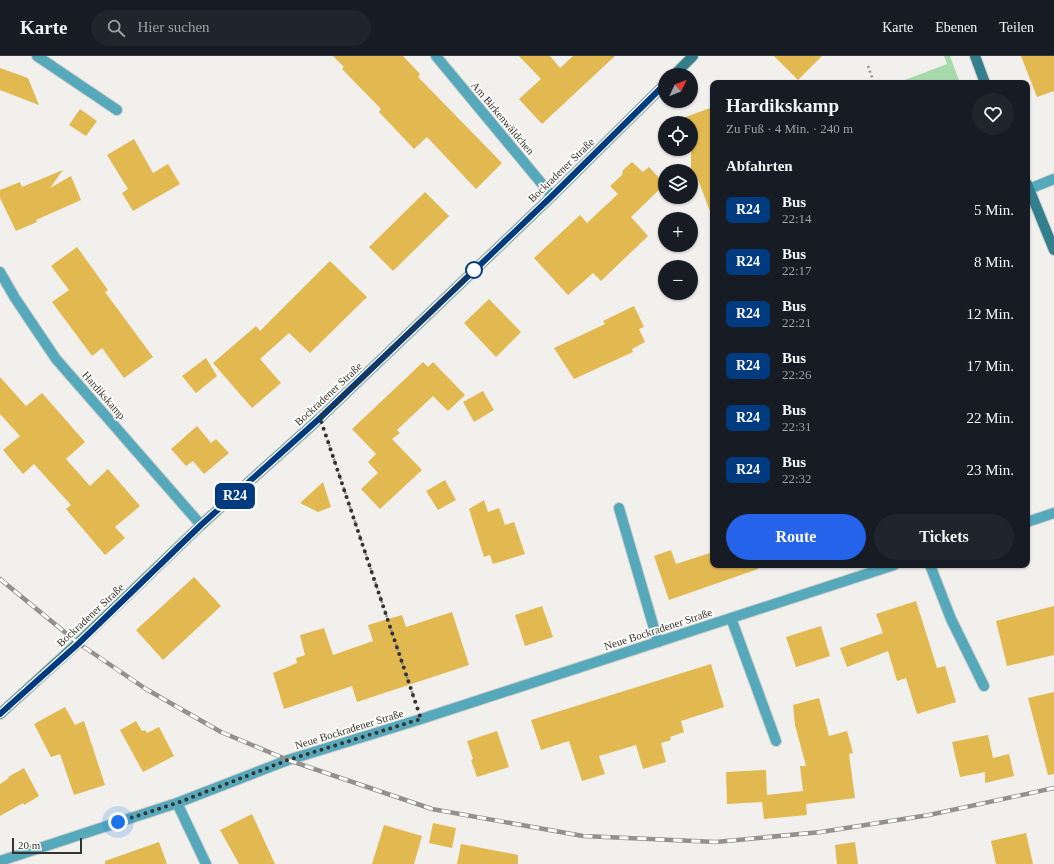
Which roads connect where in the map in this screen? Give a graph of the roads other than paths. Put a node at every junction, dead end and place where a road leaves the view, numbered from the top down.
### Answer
1 (37, 56) edge
2 (436, 56) edge
3 (693, 56) edge
4 (975, 56) edge
5 (681, 68) edge
6 (984, 80) edge
7 (658, 91) edge
8 (117, 110) dead end
9 (1054, 179) edge
10 (1030, 186) edge
11 (1030, 192) edge
12 (552, 196) junction
13 (1054, 250) edge
14 (0, 272) edge
15 (619, 508) dead end
16 (1054, 513) edge
17 (1030, 521) edge
18 (201, 525) junction
19 (885, 568) edge
20 (931, 568) edge
21 (731, 618) junction
22 (658, 642) junction
23 (984, 686) dead end
24 (0, 714) edge
25 (776, 741) dead end
26 (177, 803) junction
27 (0, 861) edge
28 (206, 864) edge

1 - 8 street
2 - 12 street, Am Birkenwäldchen
3 - 5 street
4 - 6 street
7 - 12 street, Bockradener Straße
9 - 10 street
11 - 13 street
12 - 18 street, Bockradener Straße
14 - 18 street, Hardikskamp
15 - 22 street
16 - 17 street
18 - 24 street, Bockradener Straße
19 - 21 street, Neue Bockradener Straße
20 - 23 street
21 - 22 street, Neue Bockradener Straße
21 - 25 street
22 - 26 street, Neue Bockradener Straße
26 - 27 street, Neue Bockradener Straße
26 - 28 street

